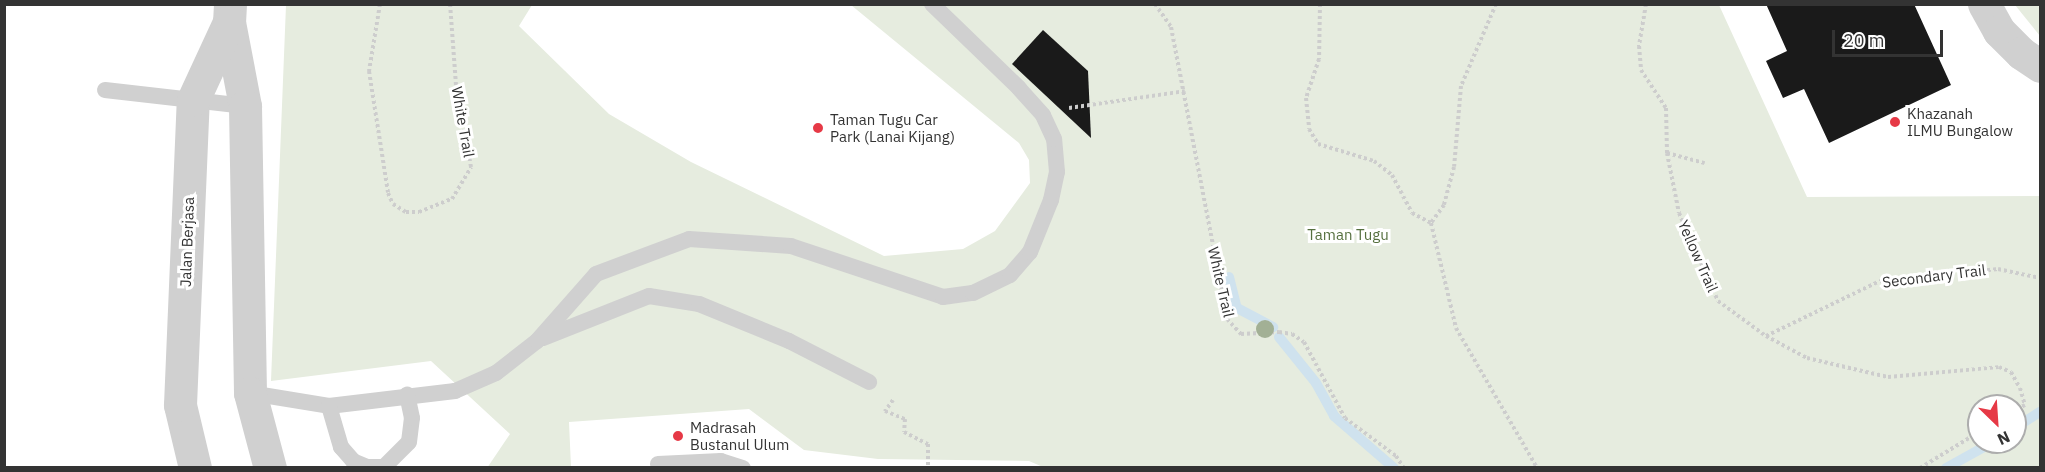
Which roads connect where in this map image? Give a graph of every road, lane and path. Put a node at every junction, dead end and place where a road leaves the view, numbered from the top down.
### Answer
1 (380, 4) edge
2 (450, 4) edge
3 (932, 4) edge
4 (1155, 4) edge
5 (1320, 4) edge
6 (1496, 4) edge
7 (1647, 4) edge
8 (1984, 4) edge
9 (229, 13) edge
10 (2040, 66) edge
11 (105, 90) dead end
12 (1185, 91) junction
13 (193, 100) junction
14 (245, 106) junction
15 (1043, 116) junction
16 (1667, 153) junction
17 (1705, 163) dead end
18 (1431, 223) junction
19 (2040, 278) edge
20 (1766, 336) junction
21 (537, 341) junction
22 (869, 382) joint
23 (250, 393) junction
24 (2022, 394) edge
25 (407, 396) junction
26 (329, 406) junction
27 (1967, 439) edge
28 (658, 464) dead end
29 (195, 468) edge
30 (270, 468) edge
31 (744, 468) edge
32 (927, 468) edge
33 (1404, 468) edge
34 (1538, 468) edge
35 (1920, 468) edge

1 - 2 path, White Trail
3 - 15 lane
4 - 12 path, White Trail
5 - 18 path
6 - 18 path
7 - 16 path, Yellow Trail
8 - 10 street
9 - 13 street, Jalan Berjasa
9 - 14 street, Jalan Berjasa
11 - 13 lane
12 - 15 path
12 - 33 path, White Trail
13 - 14 lane
13 - 29 street, Jalan Berjasa
14 - 23 street, Jalan Berjasa
15 - 21 lane
16 - 17 path
16 - 20 path, Yellow Trail
18 - 34 path
19 - 20 path, Secondary Trail
20 - 24 path, Yellow Trail
21 - 22 lane
21 - 25 lane
22 - 32 path
23 - 26 lane
23 - 30 street, Jalan Berjasa
25 - 26 lane
25 - 26 lane
27 - 35 path
28 - 31 lane

